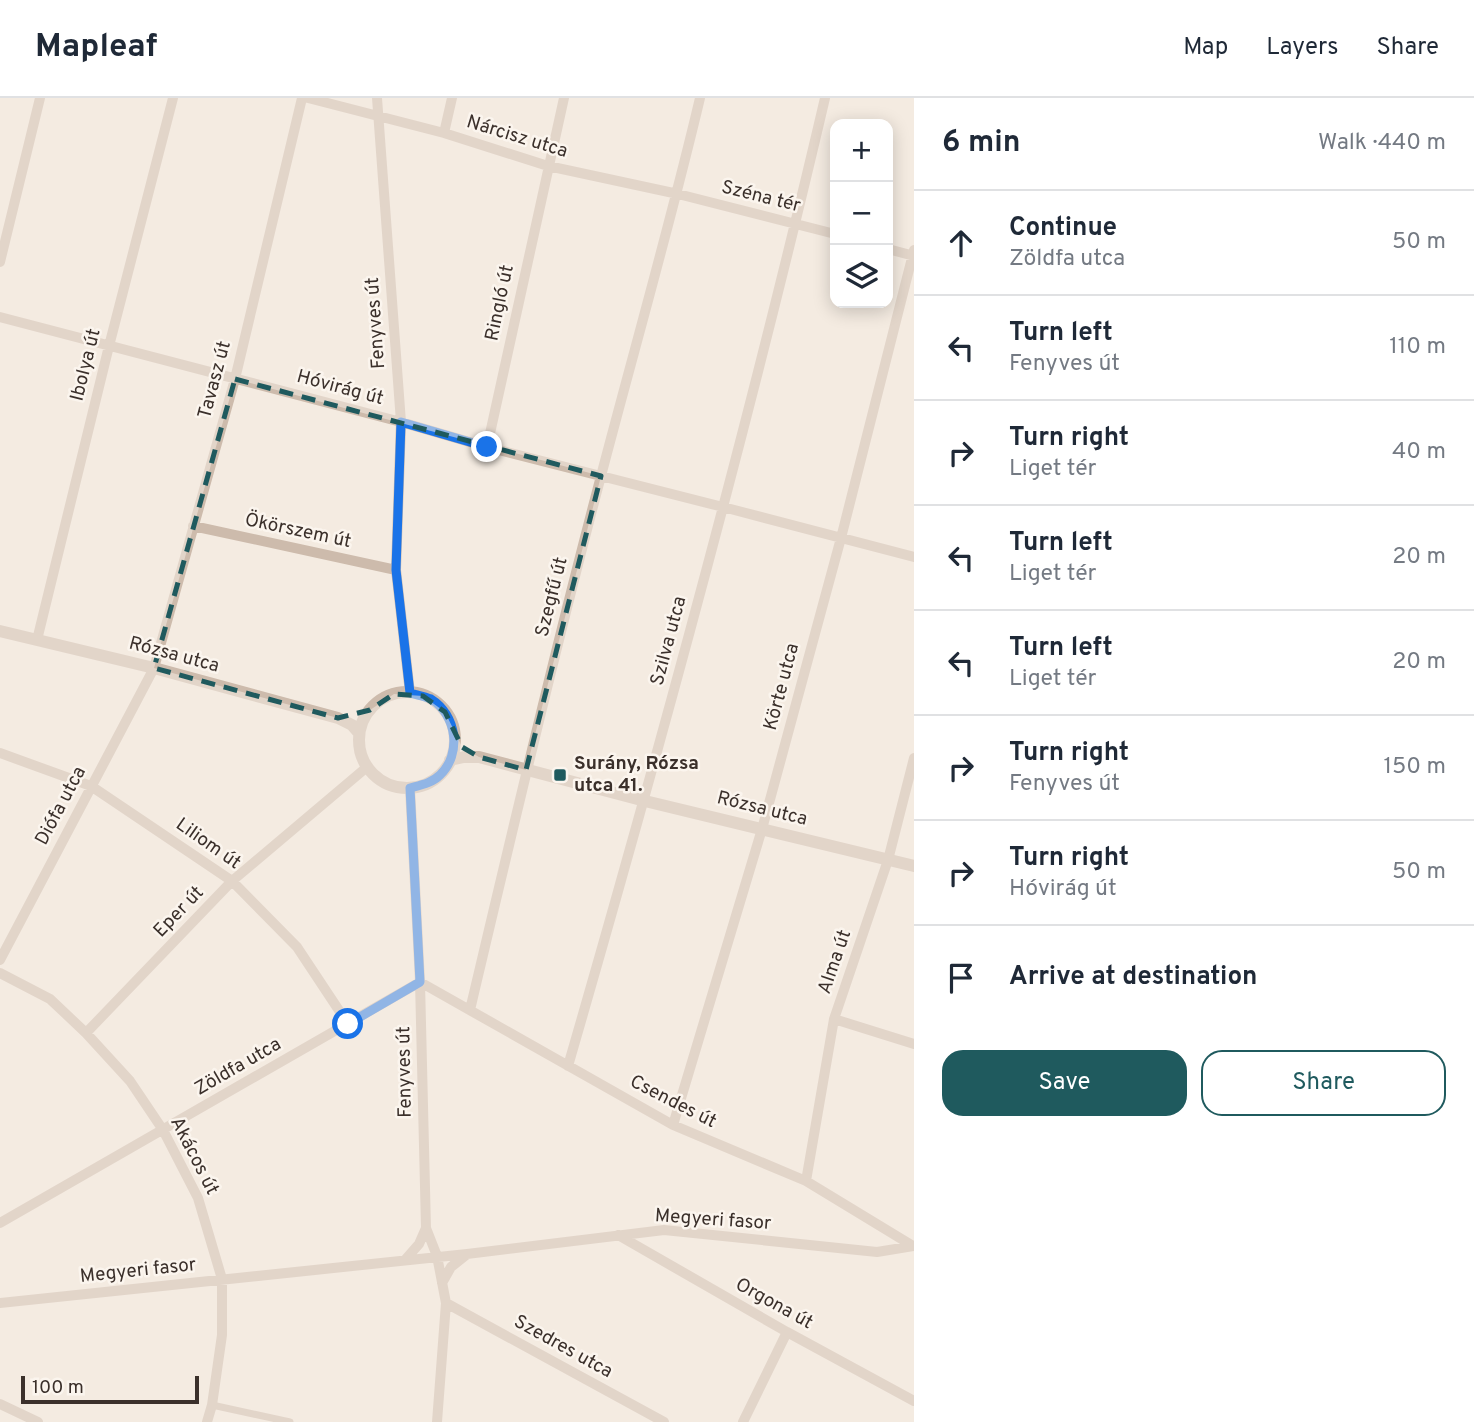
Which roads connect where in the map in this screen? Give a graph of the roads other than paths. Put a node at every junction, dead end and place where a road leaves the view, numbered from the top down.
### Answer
1 (40, 98) edge
2 (173, 98) edge
3 (302, 98) edge
4 (308, 98) edge
5 (377, 98) edge
6 (452, 98) edge
7 (564, 98) edge
8 (700, 98) edge
9 (825, 98) edge
10 (378, 117) junction
11 (444, 133) junction
12 (548, 166) junction
13 (678, 194) junction
14 (796, 224) junction
15 (830, 233) edge
16 (893, 250) edge
17 (914, 254) edge
18 (0, 262) edge
19 (0, 317) edge
20 (109, 346) junction
21 (235, 379) junction
22 (401, 422) junction
23 (487, 447) junction
24 (601, 476) junction
25 (723, 507) junction
26 (193, 526) junction
27 (841, 538) junction
28 (914, 557) edge
29 (396, 570) junction
30 (0, 631) edge
31 (37, 640) junction
32 (154, 668) junction
33 (410, 693) junction
34 (370, 710) junction
35 (338, 718) junction
36 (359, 733) junction
37 (454, 737) junction
38 (0, 753) edge
39 (479, 757) junction
40 (914, 758) edge
41 (450, 760) junction
42 (367, 767) junction
43 (526, 770) junction
44 (91, 786) junction
45 (410, 788) junction
46 (645, 800) junction
47 (762, 829) junction
48 (888, 860) junction
49 (914, 866) edge
50 (232, 881) junction
51 (0, 960) edge
52 (0, 973) edge
53 (420, 982) junction
54 (470, 1010) junction
55 (834, 1019) junction
56 (348, 1024) junction
57 (86, 1033) junction
58 (914, 1044) edge
59 (568, 1066) junction
60 (673, 1125) junction
61 (163, 1130) junction
62 (806, 1181) junction
63 (0, 1223) edge
64 (426, 1228) junction
65 (618, 1235) junction
66 (914, 1246) edge
67 (467, 1254) junction
68 (437, 1256) junction
69 (405, 1260) junction
70 (222, 1279) junction
71 (442, 1283) junction
72 (0, 1303) edge
73 (446, 1303) junction
74 (787, 1332) junction
75 (914, 1401) edge
76 (0, 1404) edge
77 (212, 1405) junction
78 (38, 1422) edge
79 (208, 1422) edge
80 (290, 1422) edge
81 (438, 1422) edge
82 (664, 1422) edge
83 (743, 1422) edge

1 - 18 street
2 - 20 street, Ibolya út
3 - 21 street, Tavasz út
4 - 10 street, Nárcisz utca
5 - 10 street, Fenyves út
6 - 11 street
7 - 12 street, Ringló út
8 - 13 street, Szegfű út
9 - 14 street, Szilva utca
10 - 11 street, Nárcisz utca
10 - 22 street, Fenyves út
11 - 12 street, Nárcisz utca
12 - 13 street, Nárcisz utca
12 - 23 street, Ringló út
13 - 14 street, Széna tér
13 - 24 street, Szegfű út
14 - 15 street, Széna tér
14 - 25 street, Szilva utca
16 - 17 street
17 - 27 street, Körte utca
19 - 20 street, Hóvirág út
20 - 21 street, Hóvirág út
20 - 31 street, Ibolya út
21 - 22 street, Hóvirág út
21 - 26 street, Tavasz út
22 - 23 street, Hóvirág út
22 - 29 street, Fenyves út
23 - 24 street, Hóvirág út
24 - 25 street, Hóvirág út
24 - 43 street, Szegfű út
25 - 27 street, Hóvirág út
25 - 46 street, Szilva utca
26 - 29 street, Ökörszem út
26 - 32 street, Tavasz út
27 - 28 street, Hóvirág út
27 - 47 street, Körte utca
29 - 33 street, Fenyves út
30 - 31 street, Rózsa utca
31 - 32 street, Rózsa utca
32 - 35 street, Rózsa utca
32 - 44 street, Diófa utca
33 - 34 street
33 - 37 street
34 - 35 street
34 - 36 street
35 - 36 street
36 - 42 street
37 - 39 street
37 - 41 street
38 - 44 street, Liliom út
39 - 41 street
39 - 43 street, Rózsa utca
40 - 48 street, Alma út
41 - 45 street
42 - 45 street
42 - 50 street, Eper út
43 - 46 street, Rózsa utca
43 - 54 street, Szegfű út
44 - 50 street, Liliom út
44 - 51 street, Diófa utca
45 - 53 street, Fenyves út
46 - 47 street, Rózsa utca
46 - 59 street, Szilva utca
47 - 48 street, Rózsa utca
47 - 60 street, Körte utca
48 - 49 street, Rózsa utca
48 - 55 street, Alma út
50 - 56 street, Liliom út
50 - 57 street, Eper út
52 - 57 street, Akácos út
53 - 54 street, Csendes út
53 - 56 street, Zöldfa utca
53 - 64 street, Fenyves út
54 - 59 street, Csendes út
55 - 58 street
55 - 62 street, Alma út
56 - 61 street, Zöldfa utca
57 - 61 street, Akácos út
59 - 60 street, Csendes út
60 - 62 street, Csendes út
61 - 63 street, Zöldfa utca
61 - 70 street, Akácos út
62 - 66 street, Csendes út
64 - 68 street
64 - 69 street
65 - 66 street, Megyeri fasor
65 - 67 street, Megyeri fasor
65 - 74 street, Orgona út
67 - 68 street, Megyeri fasor
67 - 71 street
68 - 69 street, Megyeri fasor
68 - 71 street
69 - 70 street, Megyeri fasor
70 - 72 street, Megyeri fasor
70 - 77 street, Akácos út
71 - 73 street
73 - 81 street
73 - 82 street, Szedres utca
74 - 75 street, Orgona út
74 - 83 street
76 - 78 street
77 - 79 street, Akácos út
77 - 80 street

